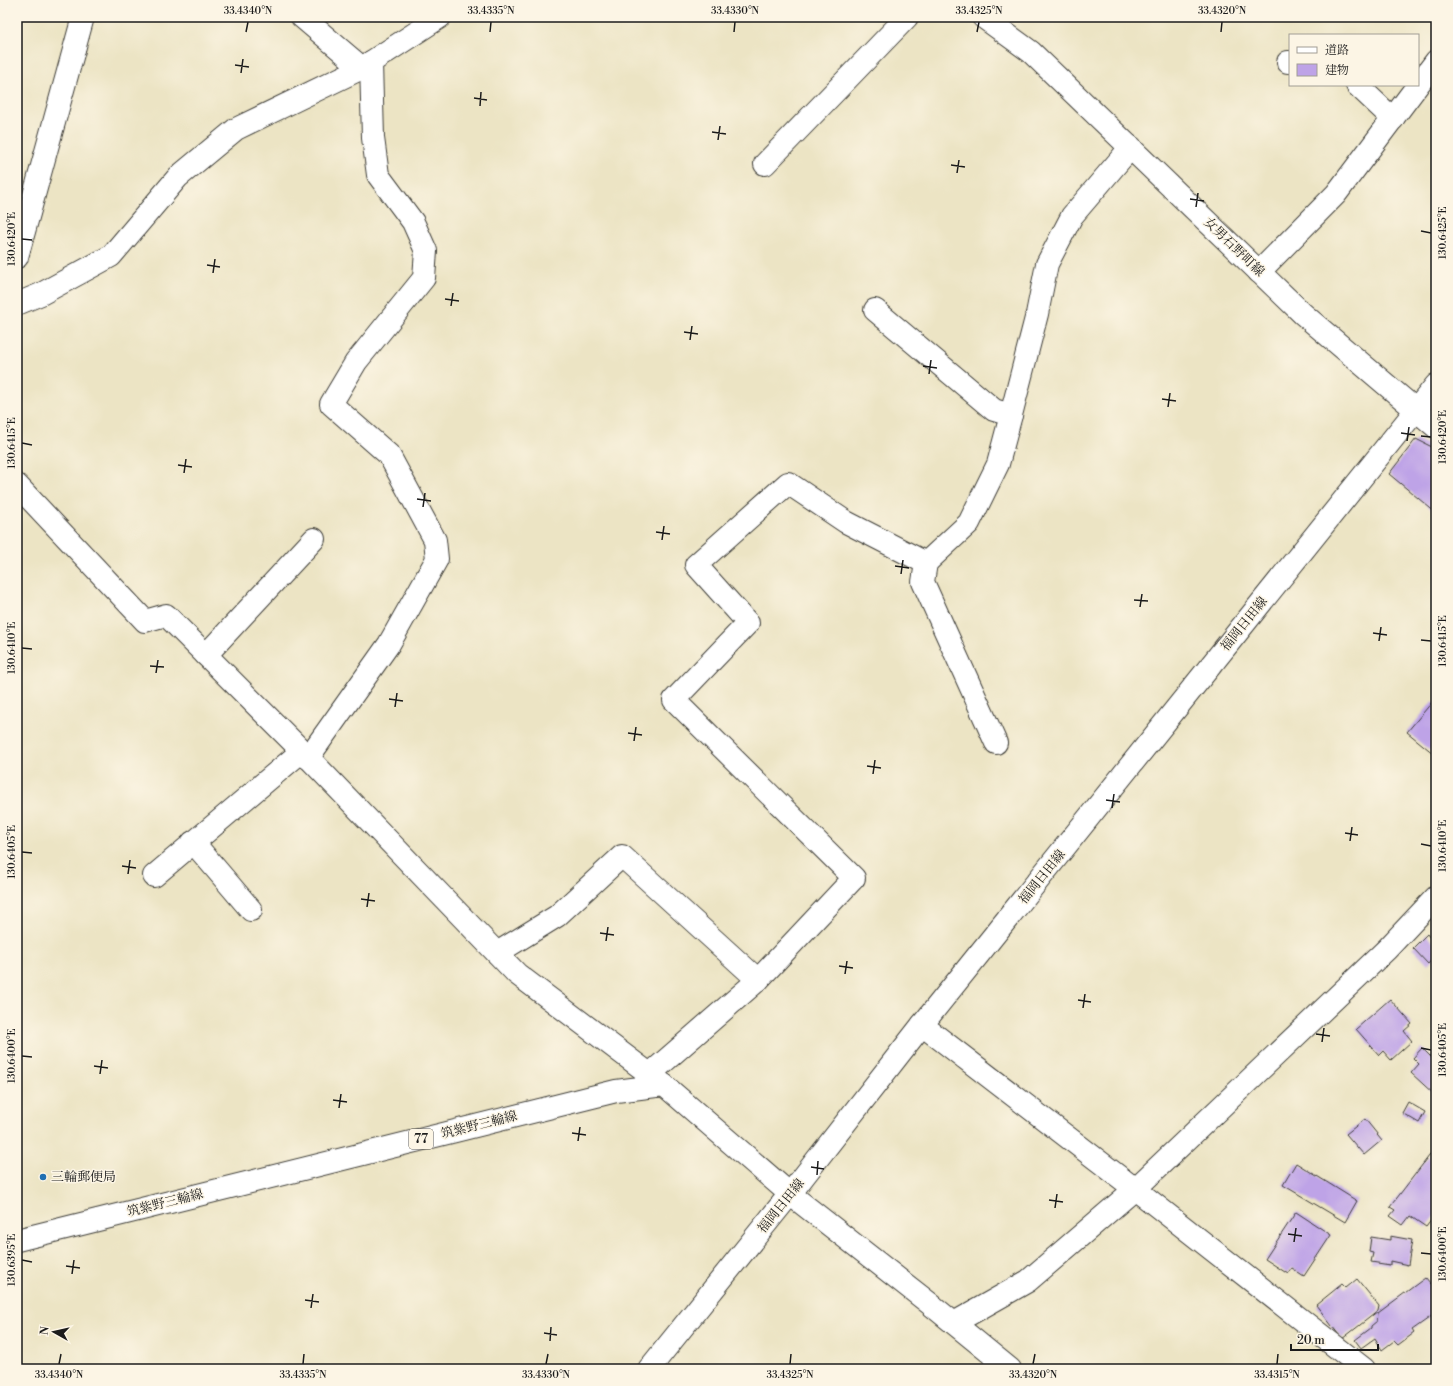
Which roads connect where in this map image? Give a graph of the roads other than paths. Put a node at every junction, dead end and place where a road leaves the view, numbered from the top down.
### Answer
1 (83, 17) edge
2 (302, 17) edge
3 (440, 17) edge
4 (907, 17) edge
5 (983, 17) edge
6 (1436, 61) edge
7 (367, 65) junction
8 (1419, 84) edge
9 (1358, 86) edge
10 (1417, 86) edge
11 (1393, 119) junction
12 (1131, 147) junction
13 (765, 164) dead end
14 (17, 257) edge
15 (1260, 272) junction
16 (17, 304) edge
17 (875, 310) dead end
18 (1436, 385) edge
19 (1416, 410) junction
20 (1012, 415) junction
21 (1436, 427) edge
22 (17, 485) edge
23 (314, 539) dead end
24 (926, 563) junction
25 (206, 655) junction
26 (996, 743) dead end
27 (305, 754) junction
28 (193, 842) junction
29 (154, 876) dead end
30 (1436, 898) edge
31 (251, 910) dead end
32 (497, 953) junction
33 (758, 980) junction
34 (922, 1025) junction
35 (657, 1080) junction
36 (1135, 1189) junction
37 (790, 1194) junction
38 (17, 1240) edge
39 (954, 1323) junction
40 (649, 1369) edge
41 (1010, 1369) edge
42 (1364, 1369) edge

1 - 14 street
2 - 7 street
3 - 7 street
4 - 13 street
5 - 12 street, 女男石野町線
6 - 8 street
7 - 16 street
7 - 27 street
9 - 11 street
10 - 11 street
11 - 15 street
12 - 15 street, 女男石野町線
12 - 20 street
15 - 19 street, 女男石野町線
17 - 20 street
18 - 19 street, 福岡日田線
19 - 21 street, 女男石野町線
19 - 34 street, 福岡日田線
20 - 24 street
22 - 25 street
23 - 25 street
24 - 26 street
24 - 33 street
25 - 27 street
27 - 28 street
27 - 32 street
28 - 29 street
28 - 31 street
30 - 36 street
32 - 33 street
32 - 35 street
33 - 35 street
34 - 36 street
34 - 37 street, 福岡日田線
35 - 37 street
35 - 38 street, 筑紫野三輪線 / 77
36 - 39 street
36 - 42 street
37 - 39 street
37 - 40 street, 福岡日田線
39 - 41 street

